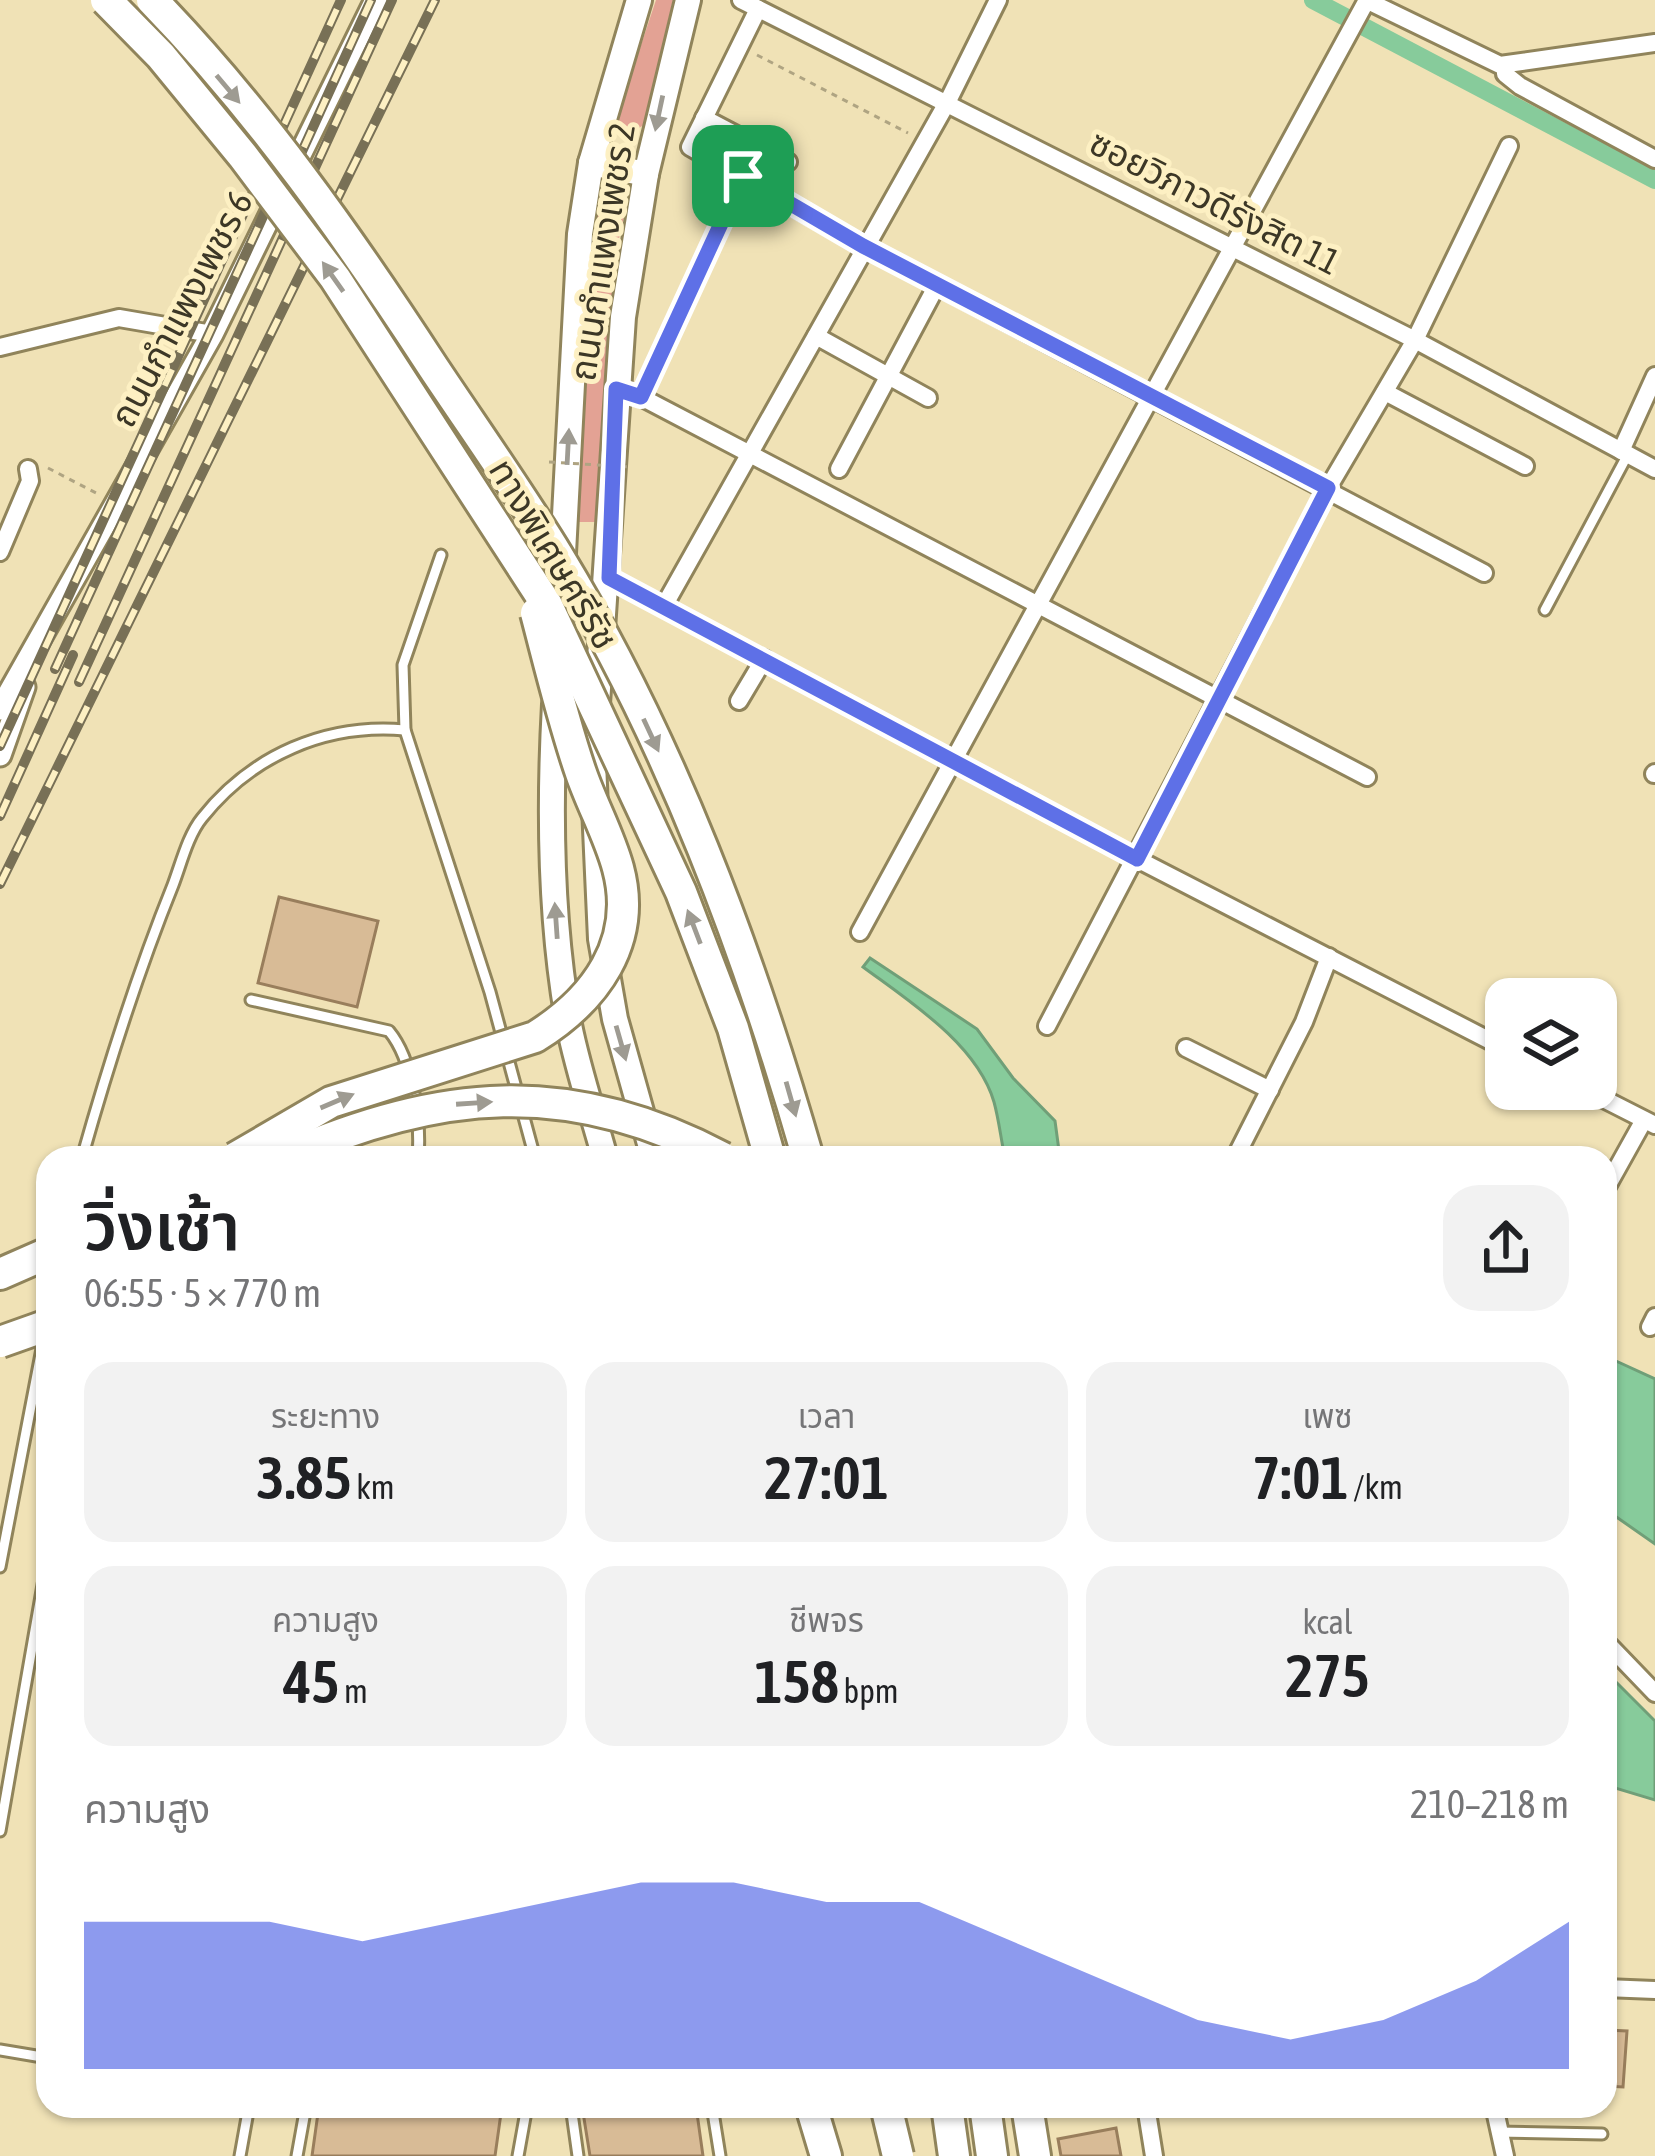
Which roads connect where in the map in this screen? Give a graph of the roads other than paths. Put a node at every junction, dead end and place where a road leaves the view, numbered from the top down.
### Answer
1 (106, 0) edge
2 (152, 0) edge
3 (376, 0) edge
4 (639, 0) edge
5 (688, 0) edge
6 (998, 0) edge
7 (1366, 0) edge
8 (749, 4) edge
9 (1655, 43) edge
10 (1504, 65) junction
11 (948, 101) junction
12 (704, 118) junction
13 (1509, 146) dead end
14 (1655, 159) edge
15 (788, 162) dead end
16 (591, 163) junction
17 (646, 175) junction
18 (743, 176) junction
19 (863, 246) junction
20 (1234, 250) junction
21 (937, 285) junction
22 (212, 334) junction
23 (816, 336) junction
24 (1415, 340) junction
25 (0, 347) edge
26 (887, 376) junction
27 (1655, 376) edge
28 (616, 389) junction
29 (1384, 392) junction
30 (641, 397) junction
31 (928, 398) dead end
32 (1152, 400) junction
33 (1624, 452) junction
34 (749, 454) junction
35 (1525, 466) dead end
36 (28, 469) road end
37 (839, 469) dead end
38 (1655, 469) edge
39 (1328, 488) junction
40 (0, 552) edge
41 (441, 555) dead end
42 (526, 572) junction
43 (1484, 573) dead end
44 (609, 578) junction
45 (1036, 603) junction
46 (664, 606) junction
47 (1545, 610) dead end
48 (38, 646) junction
49 (764, 659) junction
50 (739, 701) dead end
51 (1219, 703) junction
52 (0, 709) edge
53 (405, 730) junction
54 (0, 755) edge
55 (950, 759) junction
56 (1367, 777) dead end
57 (1137, 859) junction
58 (860, 932) dead end
59 (1329, 957) junction
60 (250, 1000) dead end
61 (1047, 1026) dead end
62 (1485, 1037) edge
63 (1186, 1048) dead end
64 (1270, 1090) junction
65 (1617, 1106) edge
66 (1650, 1123) edge
67 (85, 1146) edge
68 (253, 1146) edge
69 (314, 1146) edge
70 (419, 1146) edge
71 (532, 1146) edge
72 (602, 1146) edge
73 (650, 1146) edge
74 (695, 1146) edge
75 (767, 1146) edge
76 (804, 1146) edge
77 (1240, 1146) edge
78 (1617, 1172) edge
79 (36, 1258) edge
80 (0, 1274) edge
81 (36, 1326) edge
82 (0, 1342) edge
83 (36, 1382) edge
84 (0, 1567) edge
85 (36, 1625) edge
86 (1617, 1653) edge
87 (1655, 1693) edge
88 (0, 1831) edge
89 (1617, 1988) edge
90 (1655, 1990) edge
91 (0, 2050) edge
92 (36, 2056) edge
93 (247, 2118) edge
94 (304, 2118) edge
95 (525, 2118) edge
96 (573, 2118) edge
97 (714, 2118) edge
98 (815, 2118) edge
99 (828, 2118) edge
100 (889, 2118) edge
101 (949, 2118) edge
102 (987, 2118) edge
103 (1029, 2118) edge
104 (1148, 2118) edge
105 (1495, 2118) edge
106 (1497, 2132) junction
107 (1602, 2134) dead end
108 (240, 2156) edge
109 (297, 2156) edge
110 (518, 2156) edge
111 (578, 2156) edge
112 (720, 2156) edge
113 (829, 2156) edge
114 (896, 2156) edge
115 (954, 2156) edge
116 (992, 2156) edge
117 (1035, 2156) edge
118 (1154, 2156) edge
119 (1505, 2156) edge

42 -> 1 highway, ทางพิเศษศรีรัช, bridge
2 -> 76 highway, ทางพิเศษศรีรัช, bridge
3 - 22 street, ถนนกำแพงเพชร 6
4 - 16 main road, ถนนกำแพงเพชร 2
5 -> 17 main road, ถนนกำแพงเพชร 2
6 - 11 street
7 - 10 street
7 - 20 street
8 - 11 street, ซอยวิภาวดีรังสิต 11
8 - 12 street
9 - 10 street
10 - 14 street
11 - 19 street
11 - 20 street, ซอยวิภาวดีรังสิต 11
12 - 15 street
12 - 18 street
13 - 24 street
16 - 17 main road
72 -> 16 main road, ถนนกำแพงเพชร 2
17 - 28 main road, ถนนกำแพงเพชร 2
18 - 19 street
18 - 30 street
19 - 21 street
19 - 23 street
20 - 24 street, ซอยวิภาวดีรังสิต 11
20 - 32 street
21 - 26 street
21 - 32 street
22 - 25 street
22 - 48 street, ถนนกำแพงเพชร 6
23 - 26 street
23 - 34 street
24 - 29 street
24 - 33 street, ซอยวิภาวดีรังสิต 11
26 - 31 street
26 - 37 street
27 - 33 street
28 - 30 street
28 - 44 main road, ถนนกำแพงเพชร 2
29 - 35 street
29 - 39 street
30 - 34 street
32 - 39 street
32 - 45 street
33 - 38 street, ซอยวิภาวดีรังสิต 11
33 - 47 lane
34 - 45 street
34 - 46 street
36 - 40 street
39 - 43 street
39 - 51 street
41 - 53 lane
68 -> 42 highway, bridge
75 -> 42 highway, ทางพิเศษศรีรัช, bridge
44 - 46 street
44 -> 73 main road, ถนนกำแพงเพชร 2
45 - 51 street
45 - 55 street
46 - 49 street
48 - 52 street, ถนนกำแพงเพชร 6
48 - 54 street, ถนนกำแพงเพชร 6
49 - 50 street
49 - 55 street
51 - 56 street
51 - 57 street
53 - 67 lane
53 - 71 lane
55 - 57 street
55 - 58 street
57 - 59 street
57 - 61 street
59 - 62 street
59 - 64 street
60 - 70 lane
63 - 64 street
64 - 77 street
65 - 66 street
66 - 78 street
69 -> 74 highway, bridge
79 - 80 highway
81 - 82 highway, bridge
83 - 84 lane
85 - 88 lane
86 - 87 street
89 - 90 street
91 - 92 lane
93 - 108 lane
94 - 109 lane
95 - 110 lane
96 - 111 lane
97 - 112 lane
98 - 113 highway
99 - 113 main road
100 - 114 highway, bridge
101 - 115 highway
102 - 116 highway
103 - 117 highway
104 - 118 street
105 - 106 street
106 - 107 lane
106 - 119 street

